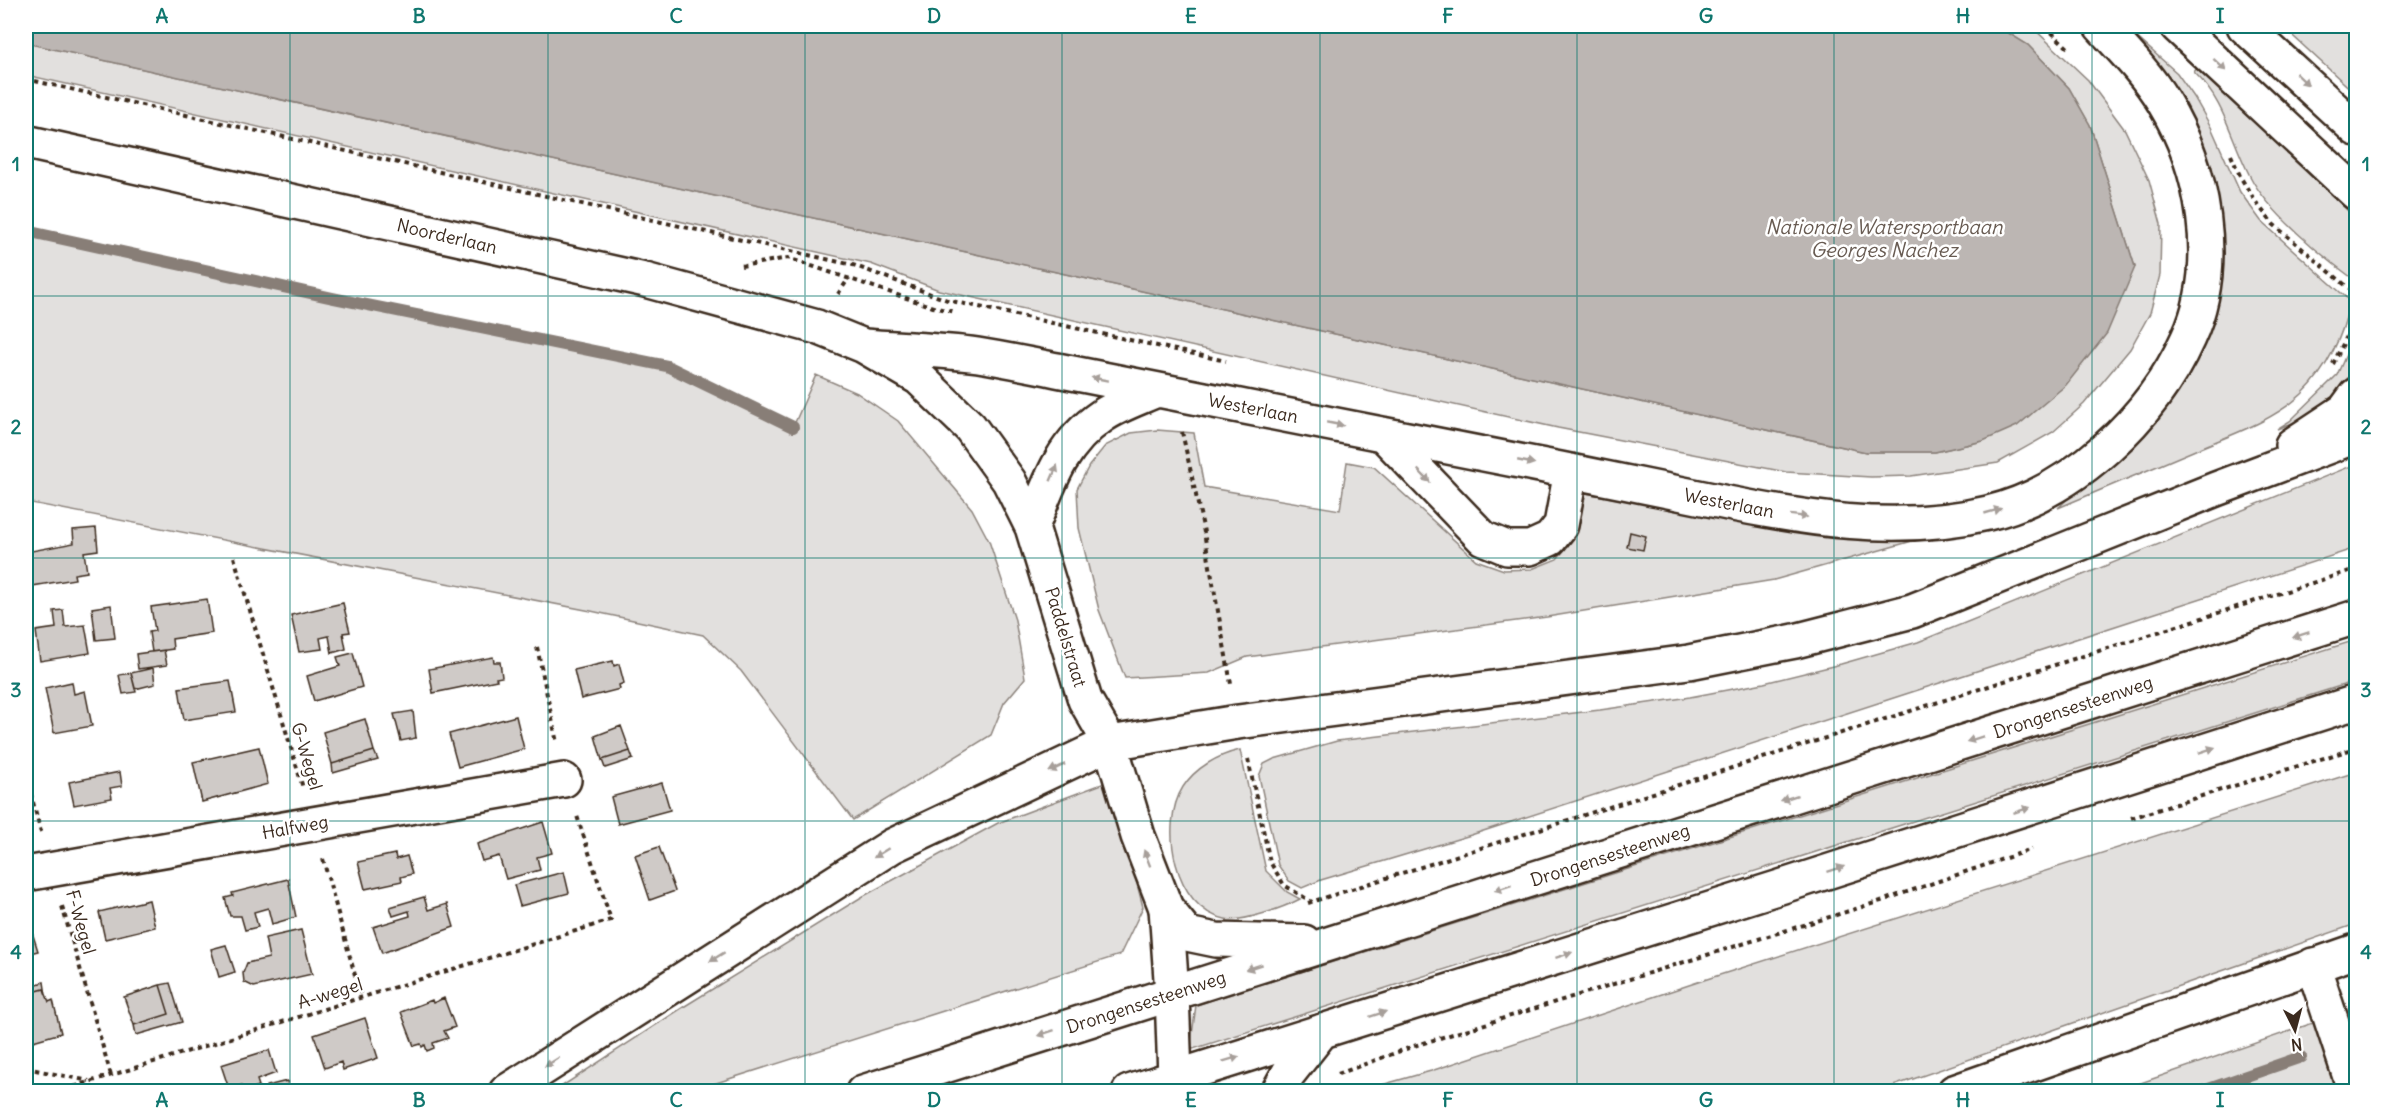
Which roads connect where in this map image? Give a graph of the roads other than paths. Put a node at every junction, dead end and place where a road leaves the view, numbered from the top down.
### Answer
1 (2101, 26) edge
2 (2177, 26) edge
3 (2244, 26) edge
4 (2356, 129) edge
5 (26, 142) edge
6 (2356, 193) edge
7 (864, 346) junction
8 (1166, 392) junction
9 (2356, 395) edge
10 (1383, 434) junction
11 (2356, 436) edge
12 (1571, 471) junction
13 (2216, 489) junction
14 (1032, 527) junction
15 (2356, 617) edge
16 (2356, 702) edge
17 (1110, 743) junction
18 (564, 780) dead end
19 (39, 872) edge
20 (1166, 909) junction
21 (1330, 943) junction
22 (2356, 951) edge
23 (2313, 965) junction
24 (1172, 993) junction
25 (1322, 1031) junction
26 (1175, 1077) junction
27 (2354, 1089) edge
28 (506, 1092) edge
29 (863, 1092) edge
30 (1129, 1092) edge
31 (1278, 1092) edge
32 (1954, 1092) edge

12 -> 1 main road, Westerlaan
2 -> 6 main road
3 -> 4 main road
5 - 7 main road, Noorderlaan
8 -> 7 main road, Westerlaan
7 - 14 main road, Paddelstraat
8 -> 10 main road, Westerlaan
14 -> 8 main road
9 - 13 main road
10 -> 12 main road, Westerlaan
10 -> 12 main road
11 - 13 main road
13 - 17 main road
14 - 17 main road, Paddelstraat
15 -> 21 main road, Drongensesteenweg
25 -> 16 main road
20 -> 17 main road, Paddelstraat
17 -> 28 main road
18 - 19 main road, Halfweg
20 - 21 main road
20 - 24 main road
21 -> 24 main road, Drongensesteenweg
22 - 23 main road
23 - 27 main road
23 - 32 main road
24 - 26 main road
24 -> 29 main road, Drongensesteenweg
26 -> 25 main road
25 - 31 main road
26 - 30 main road

